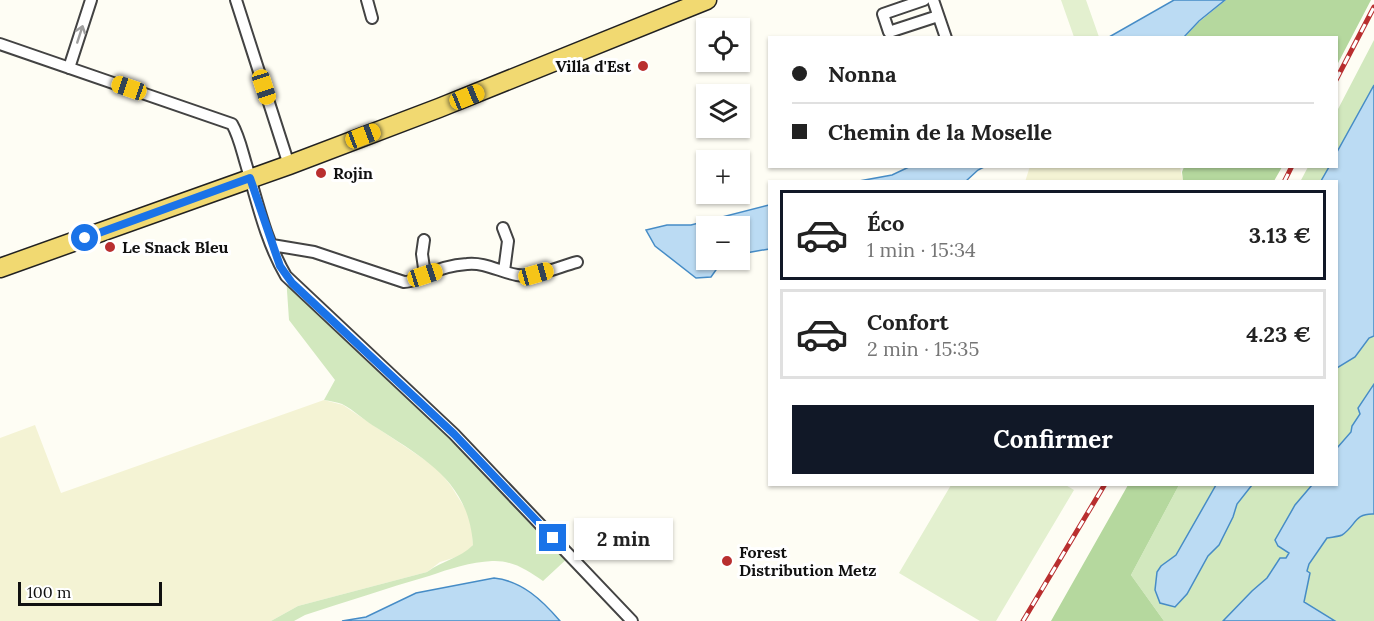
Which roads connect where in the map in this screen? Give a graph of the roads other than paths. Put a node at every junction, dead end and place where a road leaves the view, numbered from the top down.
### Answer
1 (91, 0) edge
2 (236, 0) edge
3 (367, 0) edge
4 (707, 0) edge
5 (924, 0) edge
6 (933, 0) edge
7 (938, 16) junction
8 (372, 18) dead end
9 (945, 36) edge
10 (0, 44) edge
11 (69, 68) junction
12 (290, 165) junction
13 (250, 178) junction
14 (503, 228) dead end
15 (424, 240) dead end
16 (272, 245) junction
17 (577, 262) dead end
18 (0, 268) edge
19 (504, 271) junction
20 (425, 275) junction
21 (632, 621) edge

11 -> 1 street
2 - 12 street
3 - 8 street
4 - 12 main road
5 - 7 street
6 - 7 street
7 - 9 street
10 - 11 street
11 - 13 street
12 - 13 main road
13 - 16 street
13 - 18 main road
14 - 19 street
15 - 20 street
16 - 20 street
16 - 21 street
17 - 19 street
19 - 20 street

